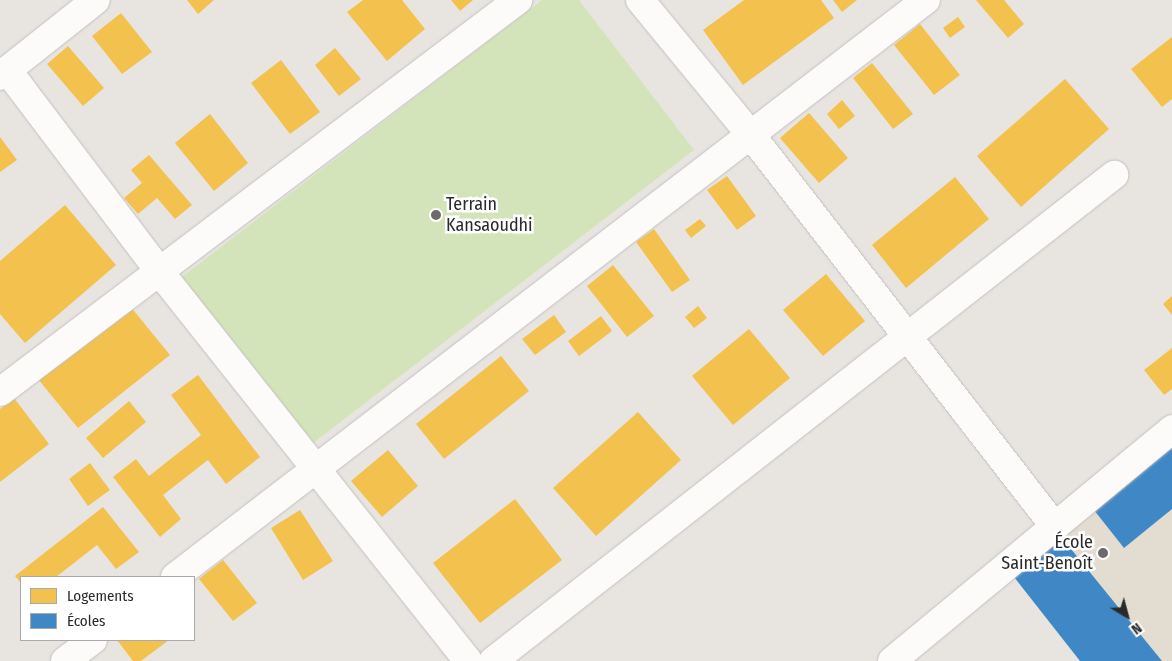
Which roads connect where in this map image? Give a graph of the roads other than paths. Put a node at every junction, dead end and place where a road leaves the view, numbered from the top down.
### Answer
1 (96, 0) edge
2 (518, 0) edge
3 (640, 0) edge
4 (926, 0) edge
5 (4, 74) edge
6 (751, 135) junction
7 (1114, 175) dead end
8 (159, 271) junction
9 (905, 337) junction
10 (0, 392) edge
11 (1172, 429) edge
12 (317, 470) junction
13 (1054, 526) junction
14 (176, 576) edge
15 (92, 641) edge
16 (65, 661) edge
17 (468, 661) edge
18 (493, 661) edge
19 (892, 661) edge

1 - 5 street
2 - 8 street
3 - 6 street
4 - 6 street
5 - 8 street
6 - 9 street
6 - 12 street
7 - 9 street
8 - 10 street
8 - 12 street
9 - 13 street
9 - 18 street
11 - 13 street
12 - 14 street
12 - 17 street
13 - 19 street
15 - 16 street

